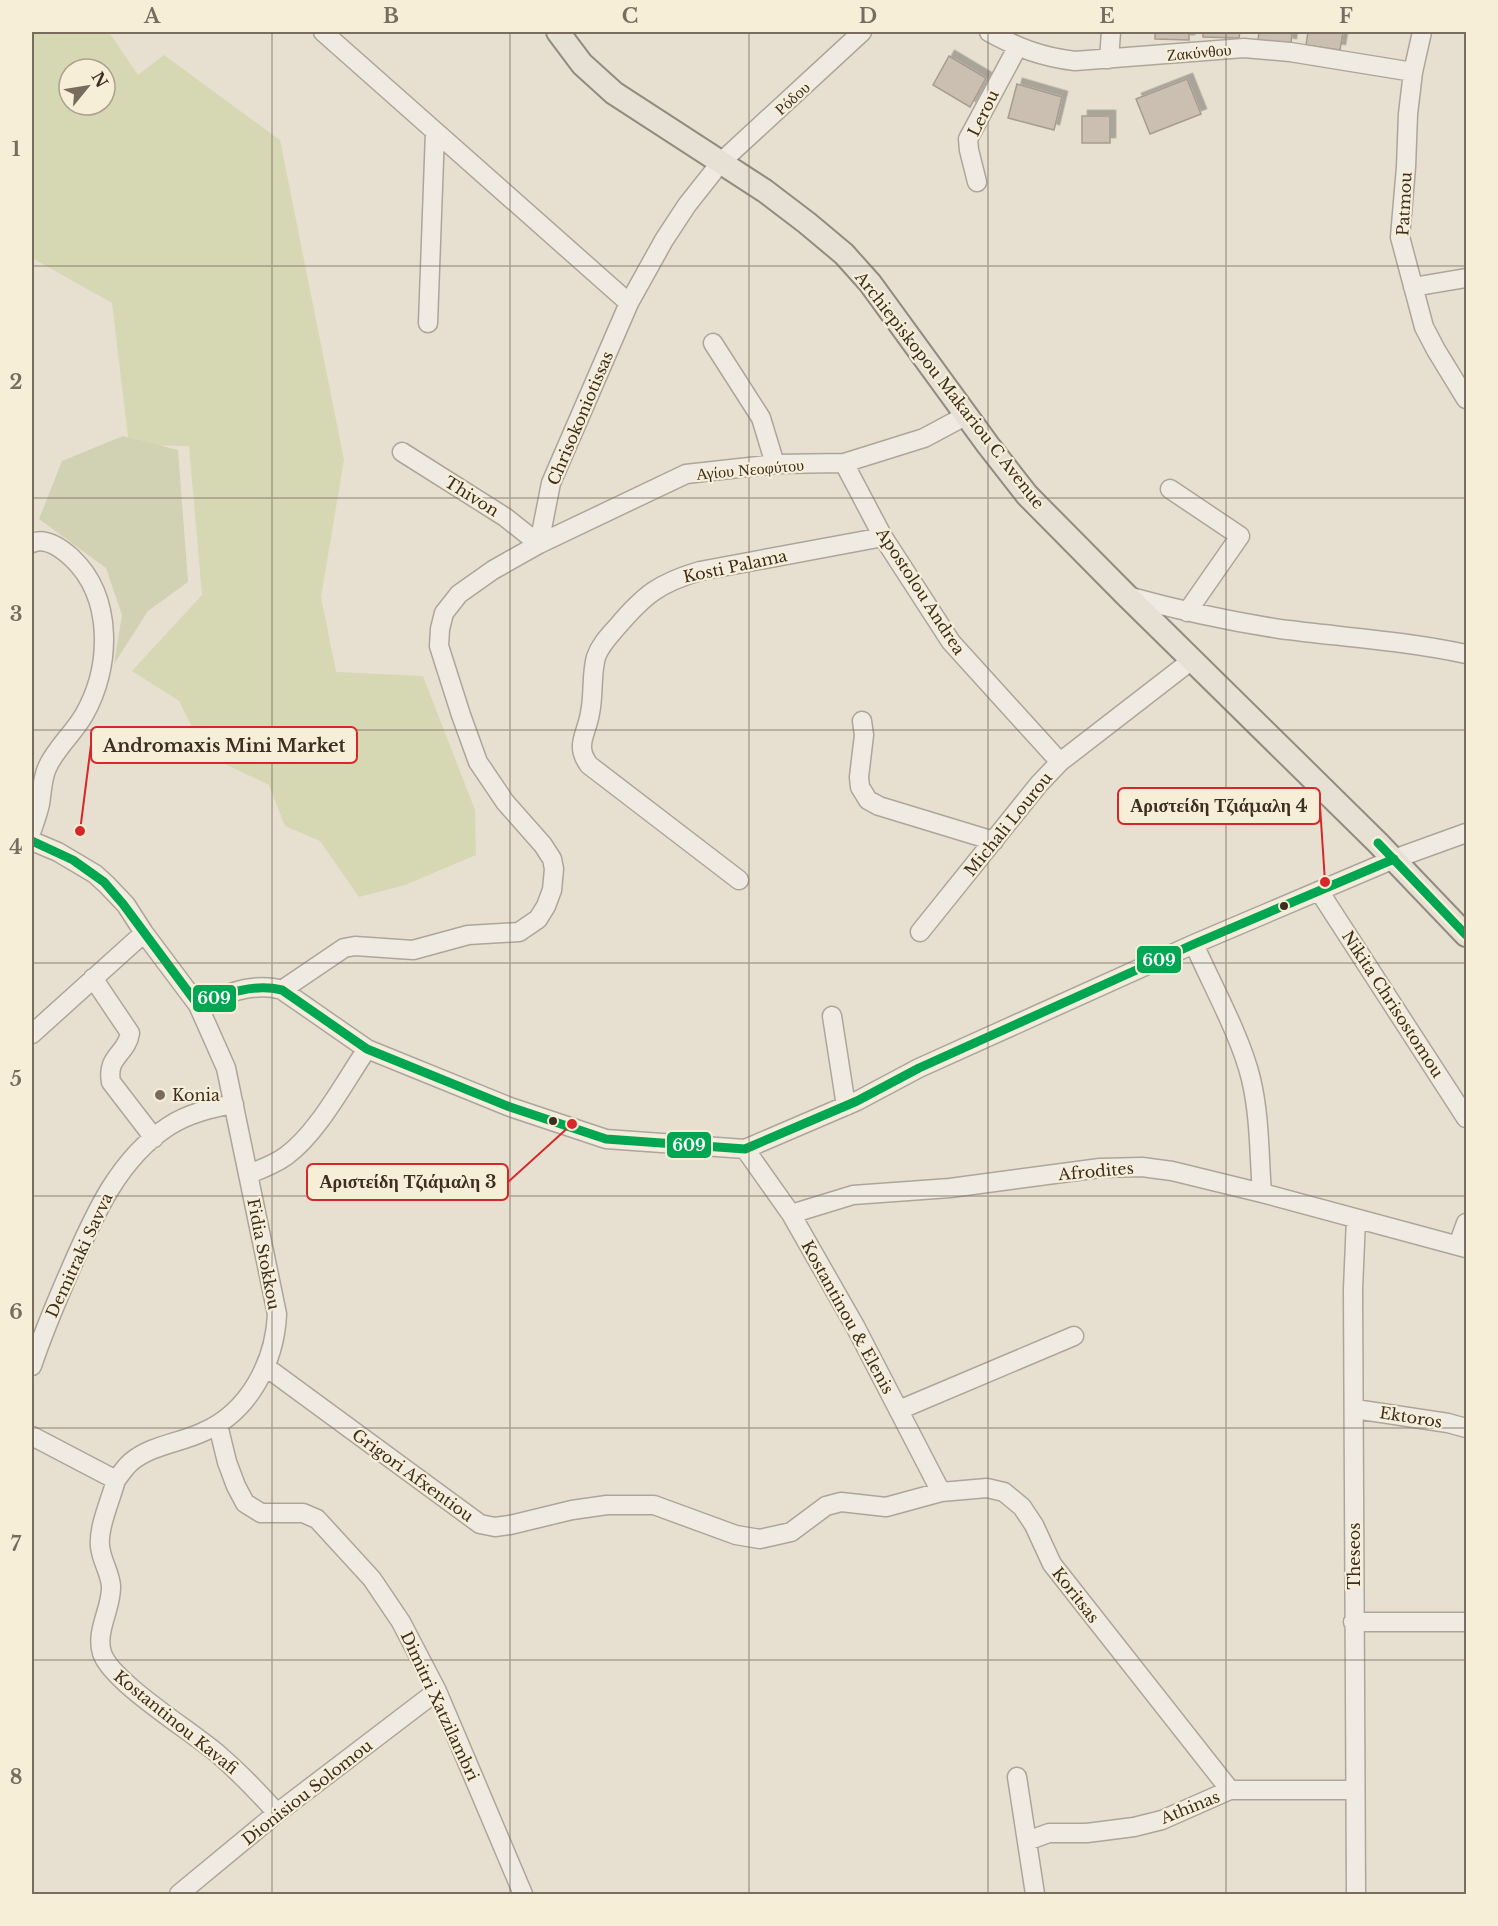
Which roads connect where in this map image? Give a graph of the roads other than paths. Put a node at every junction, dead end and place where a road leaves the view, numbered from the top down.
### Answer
1 (323, 32) edge
2 (558, 32) edge
3 (862, 32) edge
4 (989, 32) edge
5 (1112, 32) edge
6 (1422, 32) edge
7 (1017, 48) junction
8 (1109, 59) junction
9 (1413, 72) junction
10 (435, 132) junction
11 (721, 162) junction
12 (977, 182) dead end
13 (1467, 278) edge
14 (1413, 287) junction
15 (629, 303) junction
16 (428, 323) dead end
17 (713, 343) dead end
18 (1467, 399) edge
19 (967, 415) junction
20 (402, 452) dead end
21 (844, 463) junction
22 (775, 464) junction
23 (1170, 489) dead end
24 (883, 537) junction
25 (32, 543) edge
26 (539, 544) junction
27 (1126, 596) junction
28 (1187, 612) junction
29 (1467, 654) edge
30 (1192, 660) junction
31 (862, 721) dead end
32 (1060, 762) junction
33 (32, 830) edge
34 (1467, 833) edge
35 (32, 841) edge
36 (994, 841) junction
37 (1394, 859) junction
38 (740, 880) dead end
39 (1319, 891) junction
40 (920, 932) dead end
41 (144, 933) junction
42 (1467, 935) edge
43 (1194, 944) junction
44 (93, 978) junction
45 (282, 990) junction
46 (198, 1005) junction
47 (832, 1016) dead end
48 (32, 1034) edge
49 (367, 1049) junction
50 (234, 1104) junction
51 (846, 1106) junction
52 (1467, 1118) edge
53 (154, 1138) junction
54 (745, 1149) junction
55 (249, 1174) junction
56 (1262, 1193) junction
57 (791, 1214) junction
58 (1356, 1219) junction
59 (1467, 1223) edge
60 (1462, 1247) edge
61 (1074, 1336) dead end
62 (32, 1366) edge
63 (266, 1367) junction
64 (1355, 1409) junction
65 (899, 1410) junction
66 (218, 1425) junction
67 (1467, 1428) edge
68 (32, 1436) edge
69 (116, 1480) junction
70 (941, 1492) junction
71 (885, 1507) joint
72 (1353, 1622) junction
73 (1467, 1622) edge
74 (436, 1691) junction
75 (1017, 1777) dead end
76 (1230, 1790) junction
77 (1355, 1790) junction
78 (278, 1813) junction
79 (1027, 1841) junction
80 (179, 1894) edge
81 (523, 1894) edge
82 (1035, 1894) edge
83 (1356, 1894) edge

1 - 10 street
2 - 11 main road, Archiepiskopou Makariou C Avenue
3 - 11 street, Ρόδου
4 - 7 street, Ζακύνθου
5 - 8 street
6 - 9 street, Patmou
7 - 8 street, Ζακύνθου
7 - 12 street, Lerou
8 - 9 street, Ζακύνθου
9 - 14 street, Patmou
10 - 15 street
10 - 16 street
11 - 15 street, Chrisokoniotissas
11 - 19 main road, Archiepiskopou Makariou C Avenue
13 - 14 street
14 - 18 street, Patmou
15 - 26 street, Chrisokoniotissas
17 - 22 street
19 - 21 street, Αγίου Νεοφύτου
19 - 27 main road, Archiepiskopou Makariou C Avenue
20 - 26 street, Thivon
21 - 22 street, Αγίου Νεοφύτου
21 - 24 street, Apostolou Andrea
22 - 26 street, Αγίου Νεοφύτου
23 - 28 street
24 - 32 street, Apostolou Andrea
24 - 38 street, Kosti Palama
25 - 33 street
26 - 45 street
27 - 28 street
27 - 30 main road, Archiepiskopou Makariou C Avenue
28 - 29 street
30 - 32 street, Michali Lourou
30 - 37 main road, Archiepiskopou Makariou C Avenue
31 - 36 street
32 - 36 street, Michali Lourou
34 - 37 street
35 - 41 street, Fidia Stokkou
36 - 40 street, Michali Lourou
37 - 39 street
37 - 42 main road, Archiepiskopou Makariou C Avenue
39 - 43 street
39 - 52 street, Nikita Chrisostomou
41 - 44 street
41 - 46 street, Fidia Stokkou
43 - 51 street
43 - 56 street
44 - 48 street
44 - 53 street
45 - 46 street
45 - 49 street
46 - 50 street, Fidia Stokkou
47 - 51 street
49 - 54 street
49 - 55 street
50 - 53 street, Demitraki Savva
50 - 55 street, Fidia Stokkou
51 - 54 street
53 - 62 street, Demitraki Savva
54 - 57 street, Kostantinou & Elenis
55 - 63 street, Fidia Stokkou
56 - 57 street, Afrodites
56 - 58 street, Afrodites
57 - 65 street, Kostantinou & Elenis
58 - 60 street, Afrodites
58 - 64 street, Theseos
59 - 60 street
61 - 65 street
63 - 66 street, Fidia Stokkou
63 - 71 street, Grigori Afxentiou
64 - 67 street, Ektoros
64 - 72 street, Theseos
65 - 70 street, Kostantinou & Elenis
66 - 69 street, Fidia Stokkou
66 - 74 street, Dimitri Xatzilambri
68 - 69 street
69 - 78 street, Kostantinou Kavafi
70 - 71 street, Koritsas
70 - 76 street, Koritsas
72 - 73 street
72 - 77 street, Theseos
74 - 78 street, Dionisiou Solomou
74 - 81 street, Dimitri Xatzilambri
75 - 79 street
76 - 77 street, Athinas
76 - 79 street, Athinas
77 - 83 street, Theseos
78 - 80 street, Dionisiou Solomou
79 - 82 street

